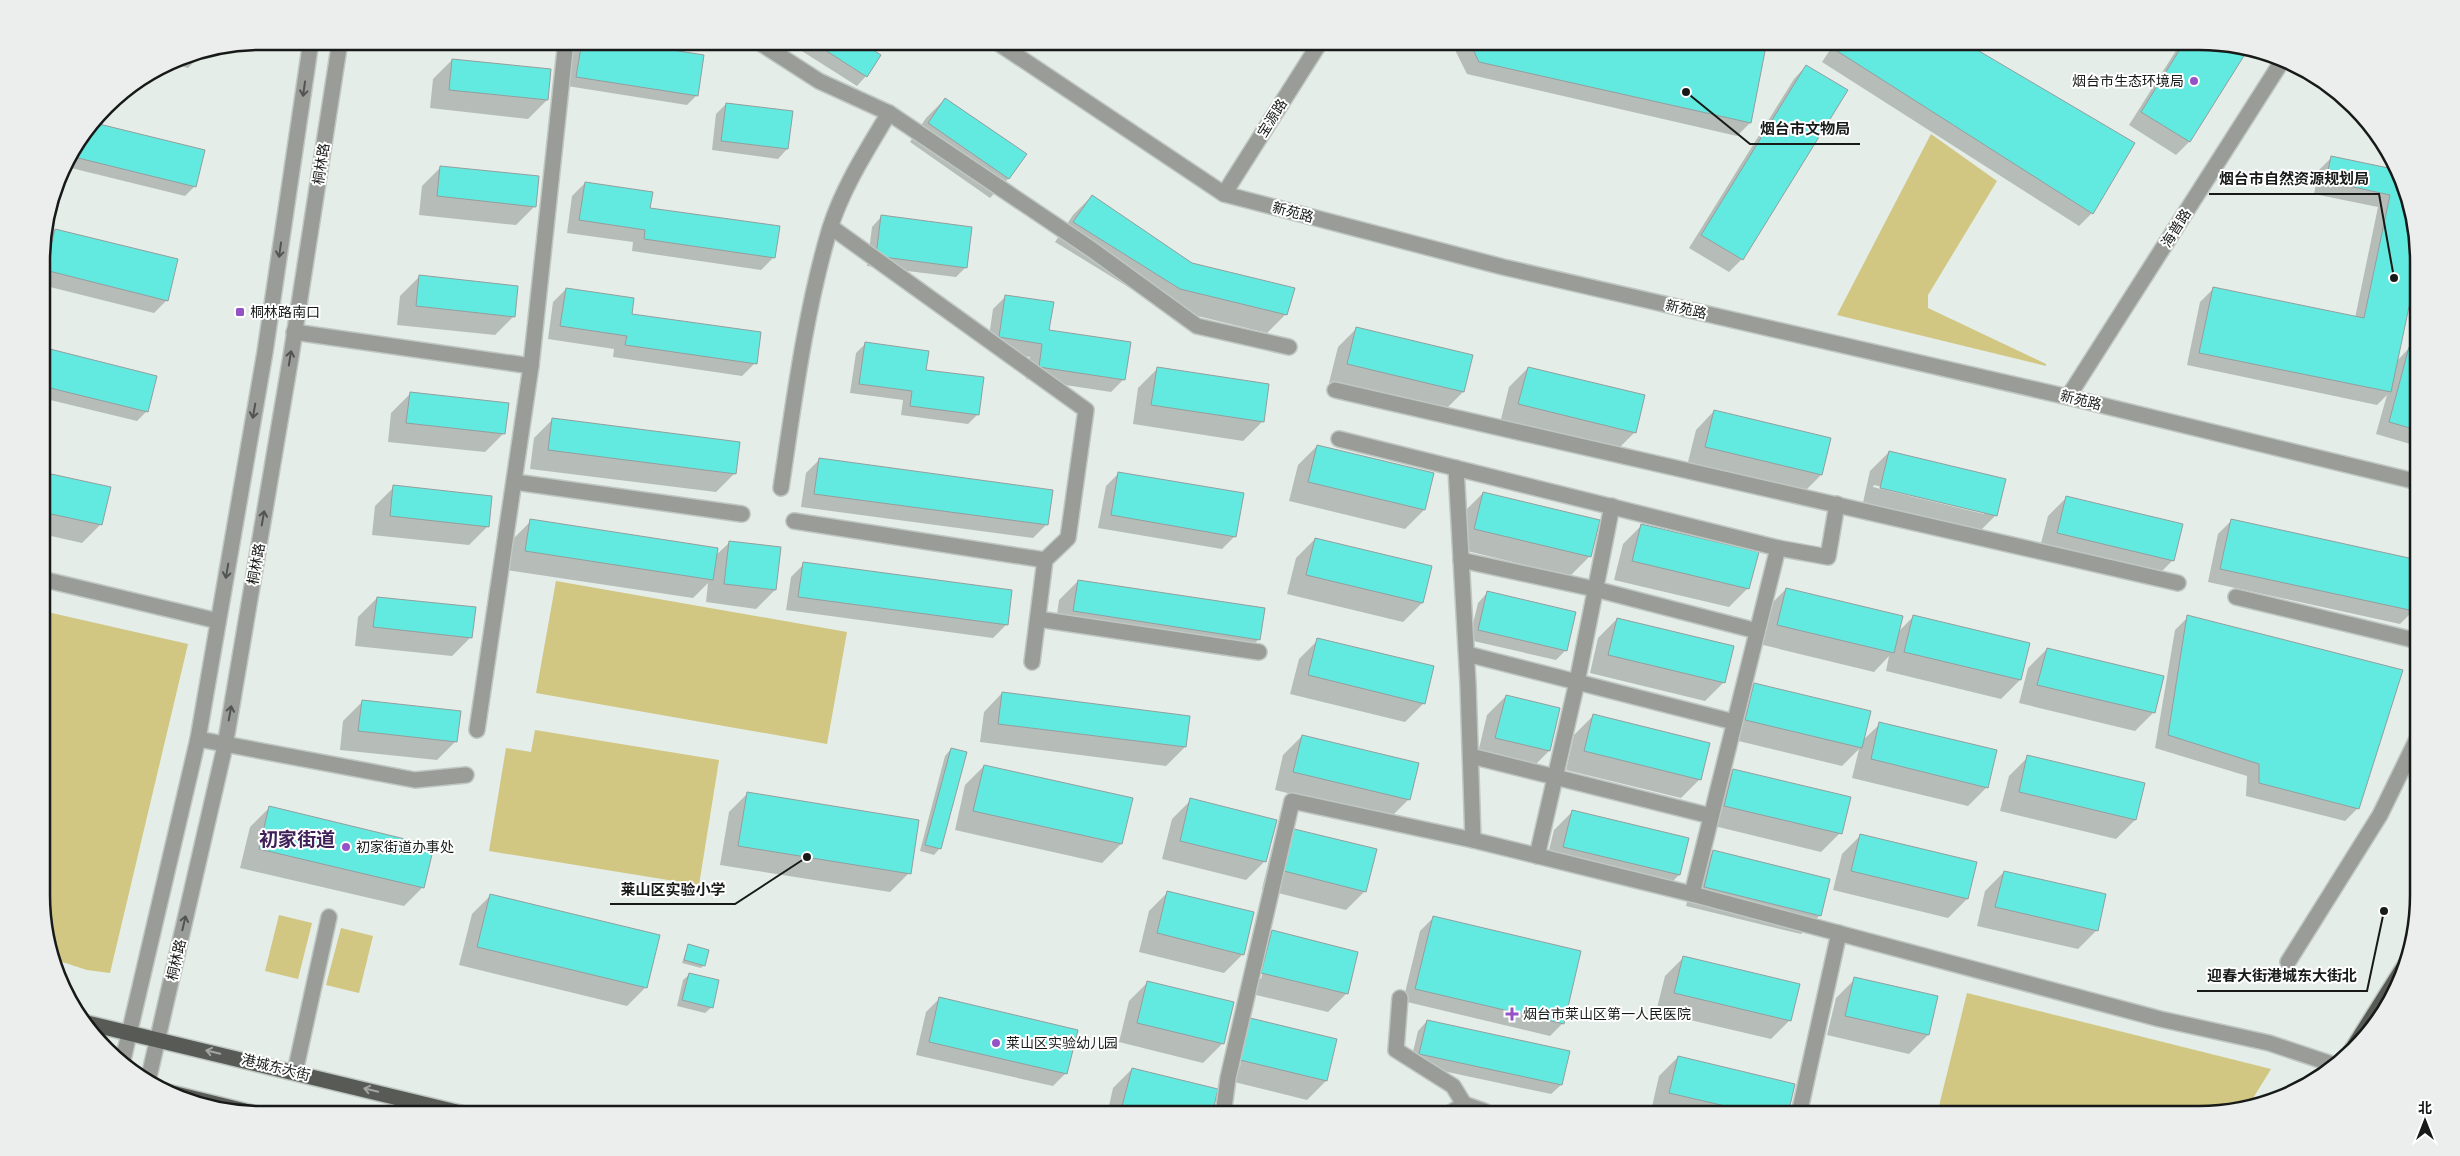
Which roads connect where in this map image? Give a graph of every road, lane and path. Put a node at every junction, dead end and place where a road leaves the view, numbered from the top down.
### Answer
1 (310, 50) edge
2 (339, 50) edge
3 (565, 50) edge
4 (771, 50) edge
5 (1008, 50) edge
6 (1314, 50) edge
7 (2279, 66) edge
8 (889, 113) junction
9 (1224, 194) junction
10 (831, 227) junction
11 (294, 332) junction
12 (1289, 347) dead end
13 (531, 366) junction
14 (1335, 390) dead end
15 (2068, 397) junction
16 (1339, 439) dead end
17 (1456, 468) junction
18 (2410, 480) edge
19 (515, 482) junction
20 (781, 488) dead end
21 (1837, 504) junction
22 (1612, 506) junction
23 (742, 514) dead end
24 (794, 521) dead end
25 (1778, 548) junction
26 (1045, 560) junction
27 (1461, 560) junction
28 (50, 581) edge
29 (2178, 583) dead end
30 (1595, 590) junction
31 (2236, 597) dead end
32 (1038, 619) junction
33 (218, 621) junction
34 (1757, 631) junction
35 (2410, 639) edge
36 (1259, 652) dead end
37 (1467, 654) junction
38 (1032, 662) dead end
39 (1577, 682) junction
40 (1734, 722) junction
41 (478, 730) dead end
42 (198, 739) junction
43 (225, 746) junction
44 (2410, 753) edge
45 (1470, 756) junction
46 (466, 775) dead end
47 (1555, 776) junction
48 (1711, 816) junction
49 (1473, 840) junction
50 (1537, 856) junction
51 (1692, 894) junction
52 (329, 917) dead end
53 (1839, 933) junction
54 (2288, 962) dead end
55 (1400, 998) dead end
56 (95, 1025) edge
57 (129, 1032) junction
58 (158, 1039) junction
59 (124, 1055) edge
60 (2327, 1062) edge
61 (296, 1072) junction
62 (150, 1074) edge
63 (1464, 1104) junction
64 (433, 1106) edge
65 (1224, 1106) edge
66 (1461, 1106) edge
67 (1469, 1106) edge
68 (1801, 1106) edge

1 -> 33 street, 桐林路
2 - 11 street, 桐林路
3 - 13 street
4 - 8 street
5 - 9 street, 新苑路
6 - 9 street, 宝源路
7 - 15 street, 海普路
8 - 10 street
8 - 12 street
9 - 15 street, 新苑路
10 - 20 street
10 - 26 street
11 - 13 street
43 -> 11 street, 桐林路
13 - 19 street
14 - 21 street
15 - 18 street, 新苑路
16 - 17 street
17 - 22 street
17 - 27 street
19 - 23 street
19 - 41 street
21 - 25 street
21 - 29 street
22 - 25 street
22 - 30 street
24 - 26 street
25 - 34 street
26 - 32 street
27 - 30 street
27 - 37 street
28 - 33 street
30 - 34 street
30 - 39 street
31 - 35 street
32 - 36 street
32 - 38 street
33 - 42 street, 桐林路
34 - 40 street
37 - 39 street
37 - 45 street
39 - 40 street
39 - 47 street
40 - 48 street
42 - 43 street
42 - 57 street, 桐林路
43 - 46 street
58 -> 43 street, 桐林路
44 - 54 street
45 - 47 street
45 - 49 street
47 - 48 street
47 - 50 street
48 - 51 street
49 - 50 street
49 - 65 street
50 - 51 street
51 - 53 street
52 - 61 street
53 - 60 street
53 - 68 street
55 - 63 street
56 - 57 main road, 港城东大街
57 - 58 main road, 港城东大街
57 - 59 street, 桐林路
61 -> 58 main road, 港城东大街
58 - 62 street, 桐林路
64 -> 61 main road, 港城东大街
63 - 66 street
63 - 67 street

